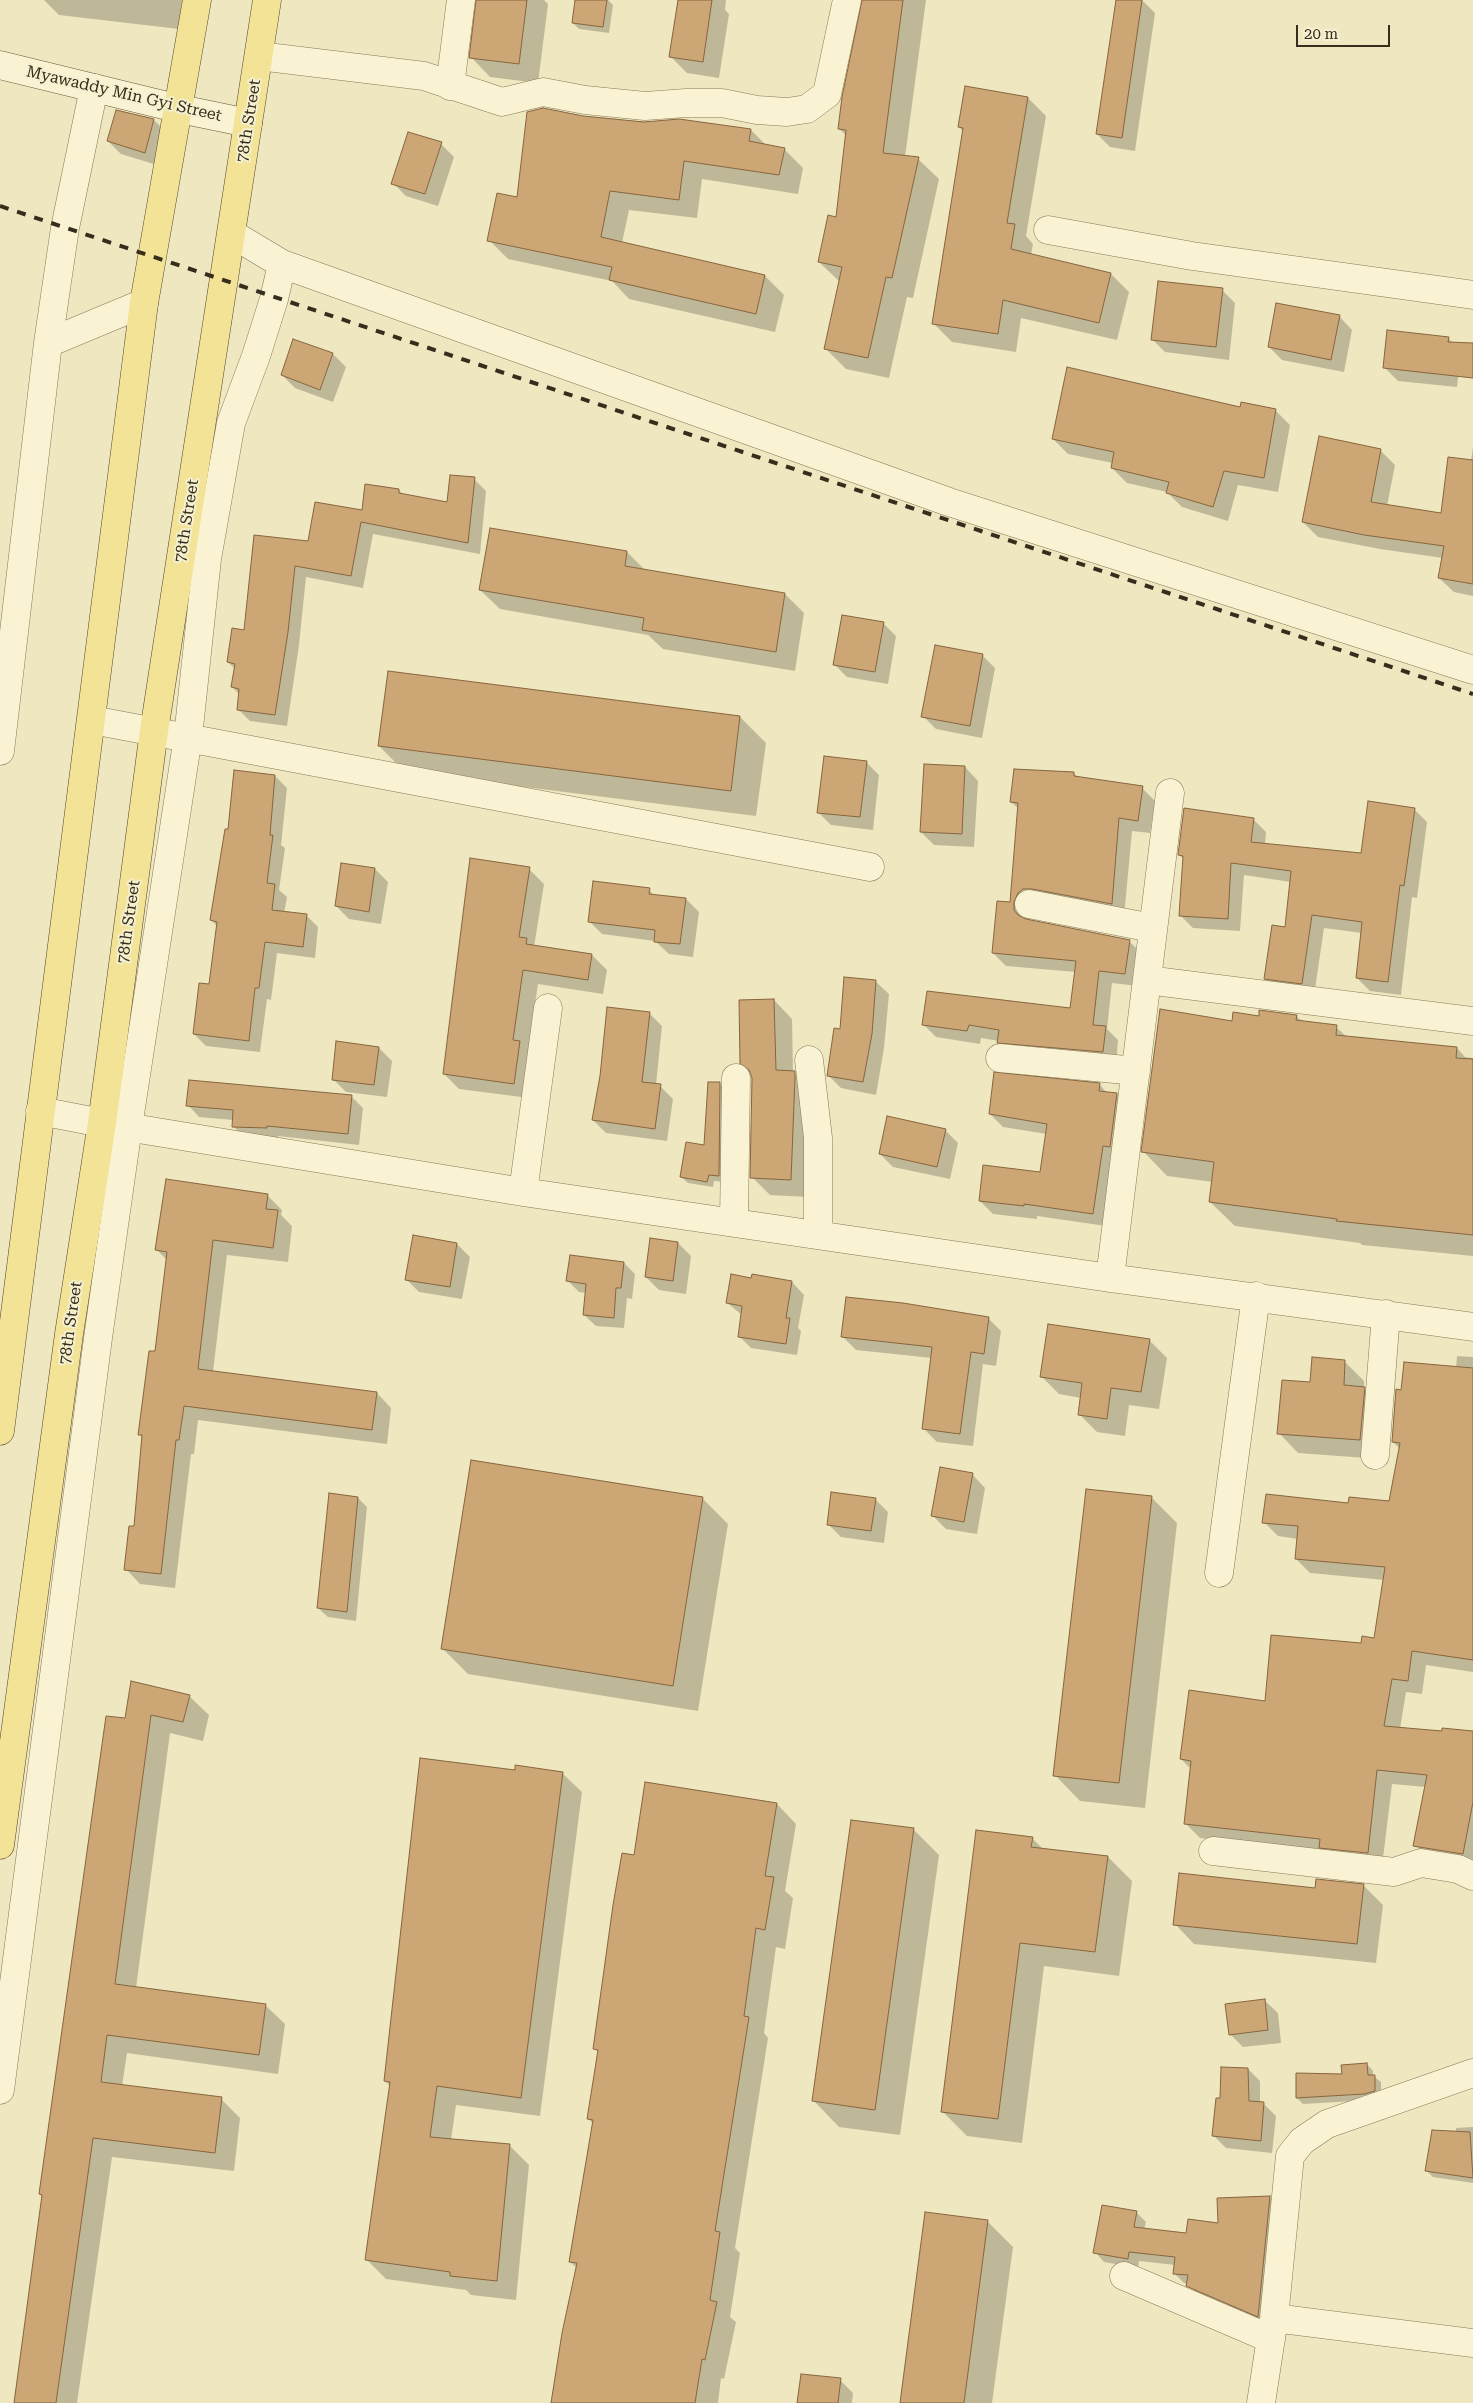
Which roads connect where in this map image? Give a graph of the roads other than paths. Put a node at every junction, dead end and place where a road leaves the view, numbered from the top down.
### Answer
1 (197, 0) edge
2 (267, 0) edge
3 (461, 0) edge
4 (847, 0) edge
5 (258, 56) junction
6 (10, 68) edge
7 (450, 86) junction
8 (94, 88) junction
9 (180, 109) junction
10 (248, 123) junction
11 (1048, 230) dead end
12 (232, 234) junction
13 (282, 264) junction
14 (1473, 295) edge
15 (144, 303) junction
16 (48, 343) junction
17 (1473, 670) edge
18 (92, 720) junction
19 (154, 731) junction
20 (188, 737) junction
21 (0, 751) edge
22 (1170, 792) dead end
23 (870, 866) dead end
24 (1029, 904) dead end
25 (1152, 928) junction
26 (1147, 980) junction
27 (548, 1008) dead end
28 (1473, 1021) edge
29 (1000, 1058) dead end
30 (808, 1060) dead end
31 (1136, 1071) junction
32 (736, 1078) dead end
33 (40, 1111) junction
34 (102, 1124) junction
35 (128, 1127) junction
36 (523, 1192) junction
37 (734, 1222) junction
38 (818, 1234) junction
39 (1110, 1278) junction
40 (1256, 1296) junction
41 (1386, 1314) junction
42 (1473, 1327) edge
43 (0, 1431) edge
44 (1375, 1455) dead end
45 (1219, 1573) dead end
46 (0, 1845) edge
47 (1213, 1851) dead end
48 (1473, 1876) edge
49 (1473, 2073) edge
50 (0, 2090) edge
51 (1124, 2276) dead end
52 (1273, 2329) junction
53 (1473, 2343) edge
54 (1261, 2403) edge

1 - 9 main road
2 - 5 main road, 78th Street
3 - 7 street
4 - 7 street
5 - 7 street
5 - 10 main road, 78th Street
6 - 8 street, Myawaddy Min Gyi Street
8 - 9 street, Myawaddy Min Gyi Street
8 - 16 street
9 - 10 street, Myawaddy Min Gyi Street
9 - 15 main road
10 - 12 main road, 78th Street
11 - 14 street
12 - 13 street
12 - 19 main road, 78th Street
13 - 17 street
13 - 20 street
15 - 16 street
15 - 18 main road
16 - 21 street
18 - 19 street
18 - 33 main road
19 - 20 street
19 - 34 main road, 78th Street
20 - 23 street
20 - 35 street
22 - 25 street
24 - 25 street
25 - 26 street
26 - 28 street
26 - 31 street
27 - 36 street
29 - 31 street
30 - 38 street
31 - 39 street
32 - 37 street
33 - 34 street
33 - 43 main road
34 - 35 street
34 - 46 main road, 78th Street
35 - 36 street
35 - 50 street
36 - 37 street
37 - 38 street
38 - 39 street
39 - 40 street
40 - 41 street
40 - 45 street
41 - 42 street
41 - 44 street
47 - 48 street
49 - 52 street
51 - 52 street
52 - 53 street
52 - 54 street

